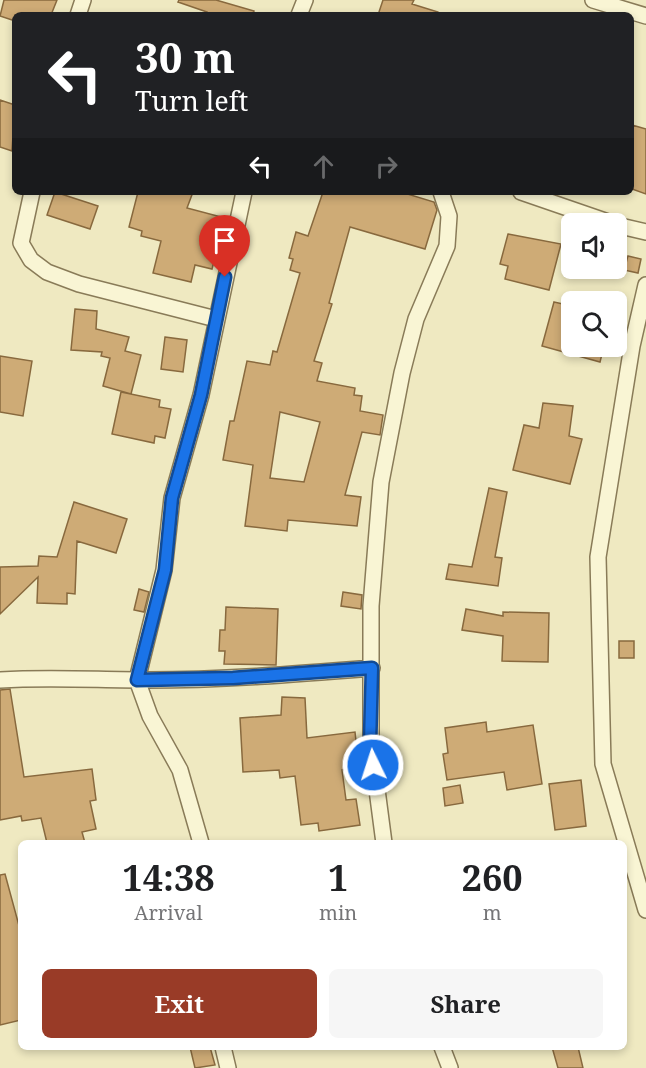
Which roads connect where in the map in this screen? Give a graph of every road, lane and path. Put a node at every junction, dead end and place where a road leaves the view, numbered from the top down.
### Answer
1 (592, 0) edge
2 (632, 12) edge
3 (31, 195) edge
4 (243, 195) edge
5 (442, 195) edge
6 (530, 195) edge
7 (583, 213) edge
8 (627, 227) edge
9 (646, 232) edge
10 (646, 285) edge
11 (216, 319) junction
12 (372, 668) junction
13 (0, 680) edge
14 (137, 680) junction
15 (200, 840) edge
16 (384, 840) edge
17 (625, 840) edge
18 (627, 845) edge
19 (646, 910) edge
20 (224, 1050) edge
21 (443, 1050) edge
22 (228, 1068) edge
23 (450, 1068) edge

1 - 2 street
3 - 11 street
4 - 11 street
5 - 12 street
6 - 7 street
8 - 9 street
10 - 17 street
11 - 14 street
12 - 14 street
12 - 16 street
13 - 14 street
14 - 15 street
18 - 19 street
20 - 22 street
21 - 23 street

